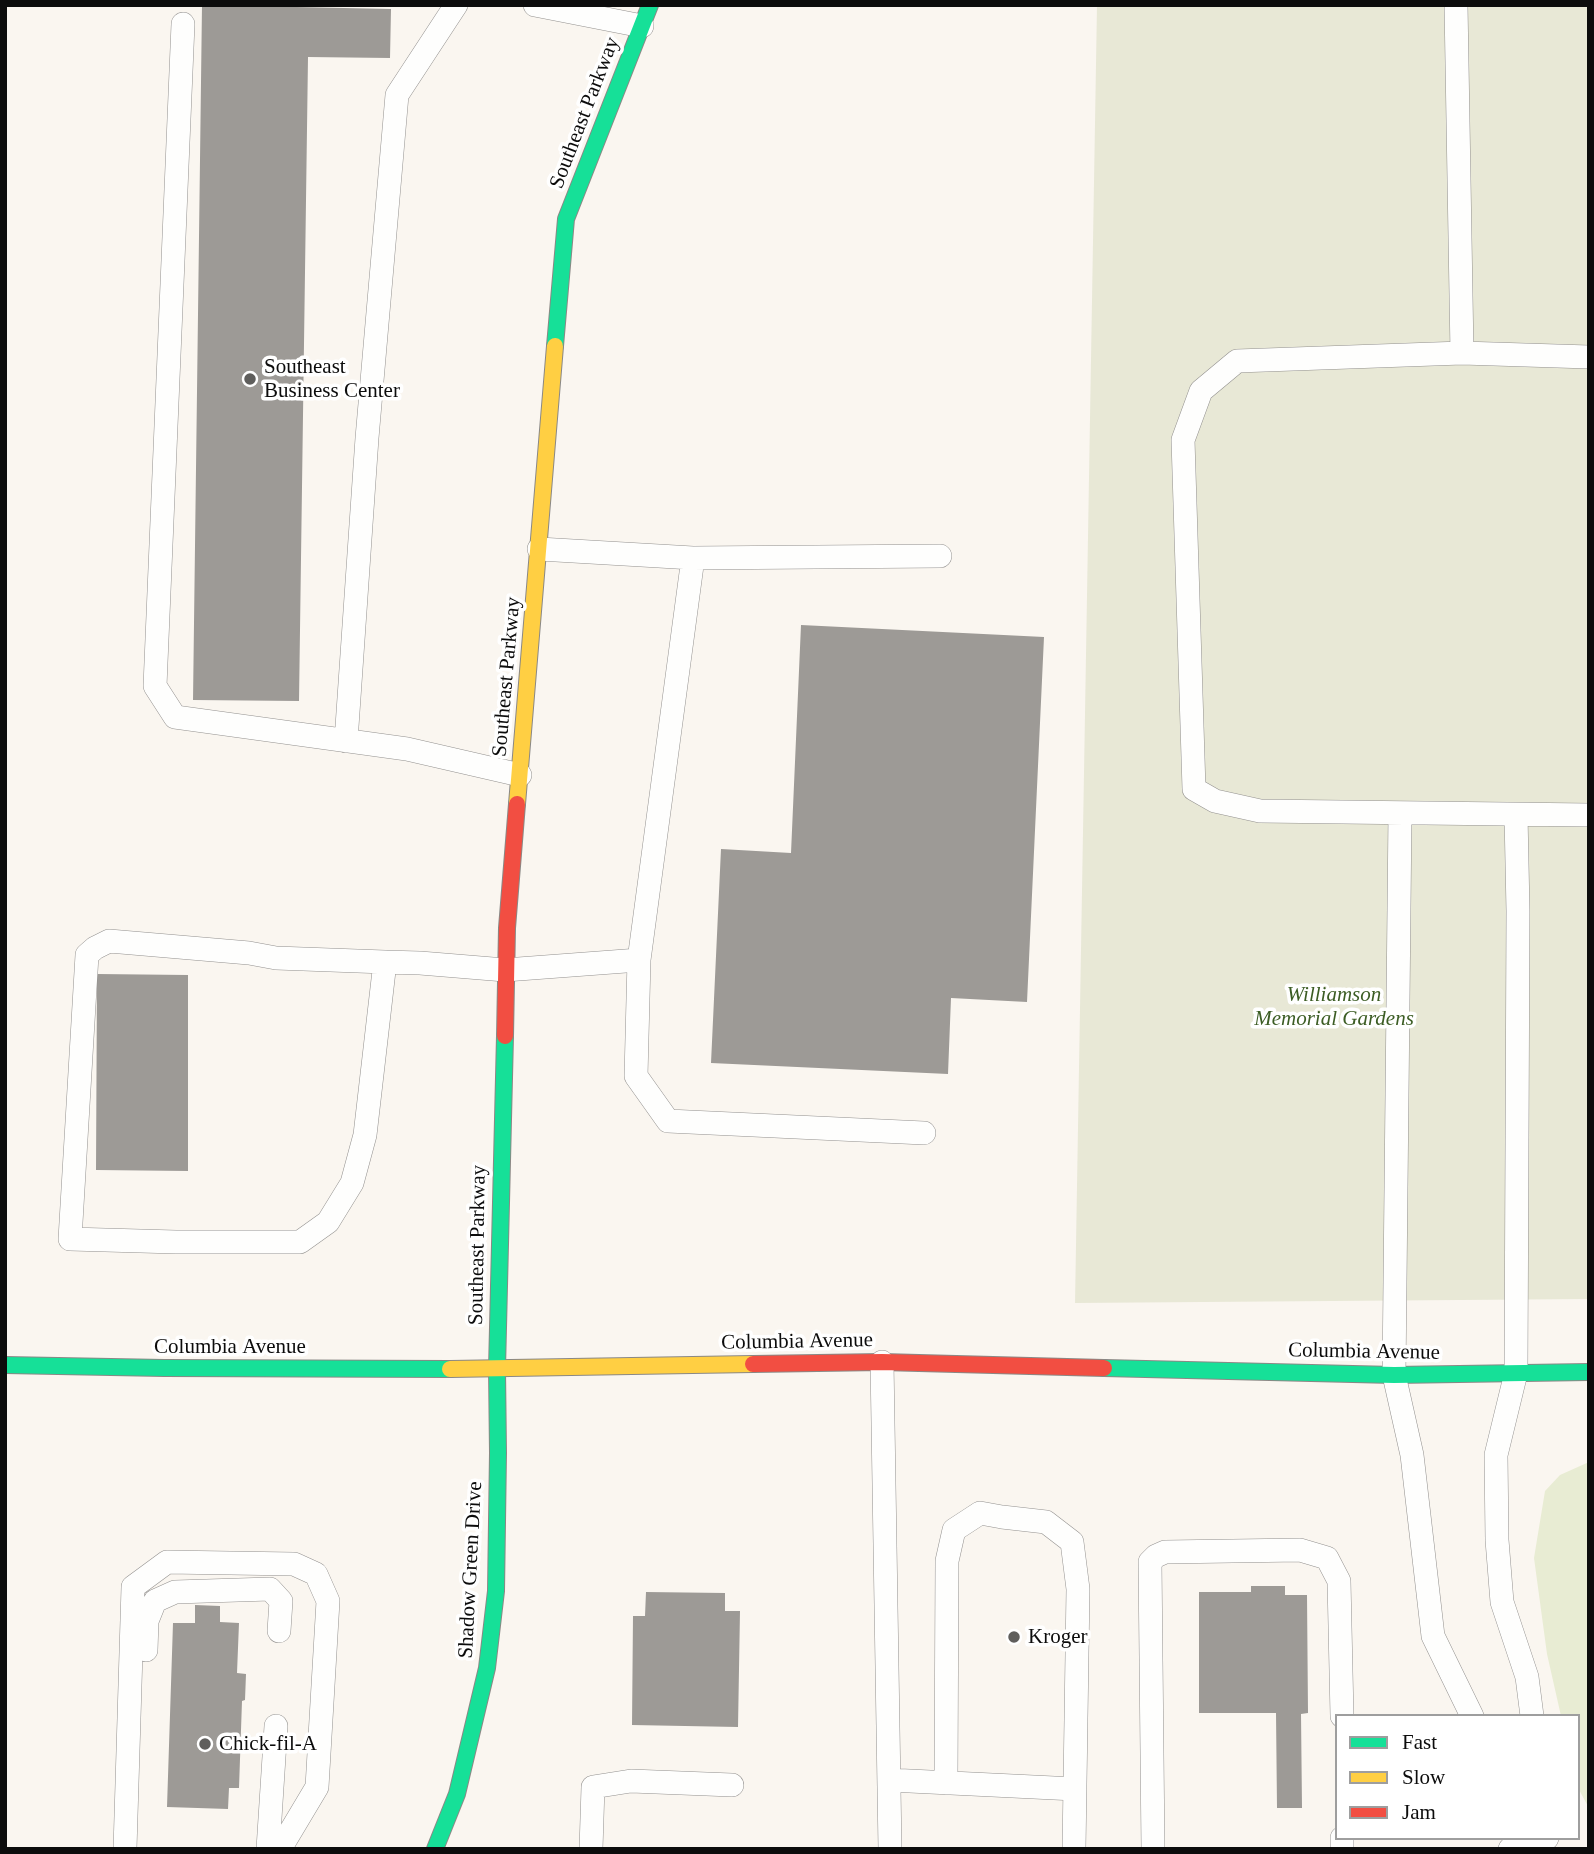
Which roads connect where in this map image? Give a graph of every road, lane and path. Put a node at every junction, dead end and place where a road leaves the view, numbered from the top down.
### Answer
1 (456, 5) edge
2 (535, 5) edge
3 (1456, 5) edge
4 (646, 16) edge
5 (183, 24) dead end
6 (1462, 353) junction
7 (1589, 357) edge
8 (539, 549) junction
9 (940, 556) dead end
10 (693, 558) junction
11 (346, 741) junction
12 (520, 775) junction
13 (1400, 814) junction
14 (1516, 815) junction
15 (1589, 815) edge
16 (639, 960) junction
17 (385, 962) junction
18 (505, 970) junction
19 (924, 1133) dead end
20 (882, 1362) junction
21 (5, 1365) edge
22 (497, 1369) junction
23 (1589, 1372) edge
24 (1516, 1373) junction
25 (1394, 1375) junction
26 (279, 1631) dead end
27 (1342, 1714) edge
28 (1471, 1714) edge
29 (1532, 1714) edge
30 (276, 1726) dead end
31 (889, 1780) junction
32 (946, 1783) junction
33 (732, 1785) dead end
34 (1075, 1789) junction
35 (1542, 1840) edge
36 (125, 1849) edge
37 (137, 1849) edge
38 (268, 1849) edge
39 (280, 1849) edge
40 (435, 1849) edge
41 (590, 1849) edge
42 (890, 1849) edge
43 (1074, 1849) edge
44 (1153, 1849) edge
45 (1510, 1849) edge

1 - 11 lane
2 - 4 lane
3 - 6 lane
4 - 8 street, Southeast Parkway
5 - 11 lane
6 - 7 lane
6 - 13 lane
8 - 10 lane
8 - 12 street, Southeast Parkway
9 - 10 lane
10 - 16 lane
11 - 12 lane
12 - 18 street, Southeast Parkway
13 - 14 lane
13 - 25 lane
14 - 15 lane
14 - 24 lane
16 - 18 lane
16 - 19 lane
17 - 17 lane
17 - 18 lane
18 - 22 street, Southeast Parkway
20 - 22 street, Columbia Avenue
20 - 25 street, Columbia Avenue
20 - 31 lane
21 - 22 street, Columbia Avenue
22 - 40 street, Shadow Green Drive
23 - 24 street, Columbia Avenue
24 - 25 street, Columbia Avenue
24 - 29 lane
25 - 28 lane
26 - 37 lane
27 - 44 lane
30 - 38 lane
31 - 32 lane
31 - 42 lane
32 - 34 lane
32 - 34 lane
33 - 41 lane
34 - 43 lane
35 - 45 lane
36 - 39 lane

